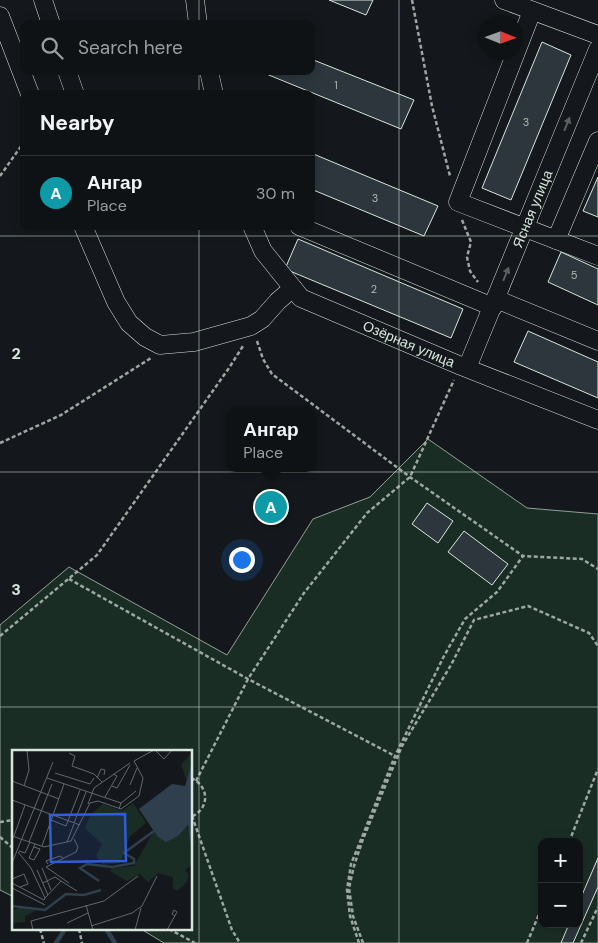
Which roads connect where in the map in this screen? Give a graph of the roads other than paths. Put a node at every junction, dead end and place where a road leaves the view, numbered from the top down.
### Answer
1 (43, 0) edge
2 (196, 0) edge
3 (504, 0) edge
4 (532, 11) junction
5 (0, 16) edge
6 (50, 20) edge
7 (198, 20) edge
8 (598, 35) edge
9 (598, 49) edge
10 (20, 68) edge
11 (23, 75) edge
12 (69, 75) edge
13 (210, 75) edge
14 (28, 90) edge
15 (74, 90) edge
16 (213, 90) edge
17 (598, 141) edge
18 (525, 227) junction
19 (85, 230) edge
20 (254, 230) edge
21 (309, 230) edge
22 (556, 240) junction
23 (598, 256) edge
24 (293, 288) junction
25 (491, 303) junction
26 (598, 341) edge
27 (462, 372) junction
28 (598, 420) edge

1 - 6 street
2 - 7 street
3 - 4 street
4 - 8 street
4 - 18 street
5 - 10 street
18 -> 9 street, Ясная улица
11 - 14 street
12 - 15 street
13 - 16 street
17 - 22 street
18 - 22 street
25 -> 18 street, Ясная улица
19 - 24 street
20 - 24 street, Озёрная улица
21 - 25 street
22 - 23 street
24 - 27 street, Озёрная улица
25 - 26 street
25 - 27 street, Ясная улица
27 - 28 street, Озёрная улица

